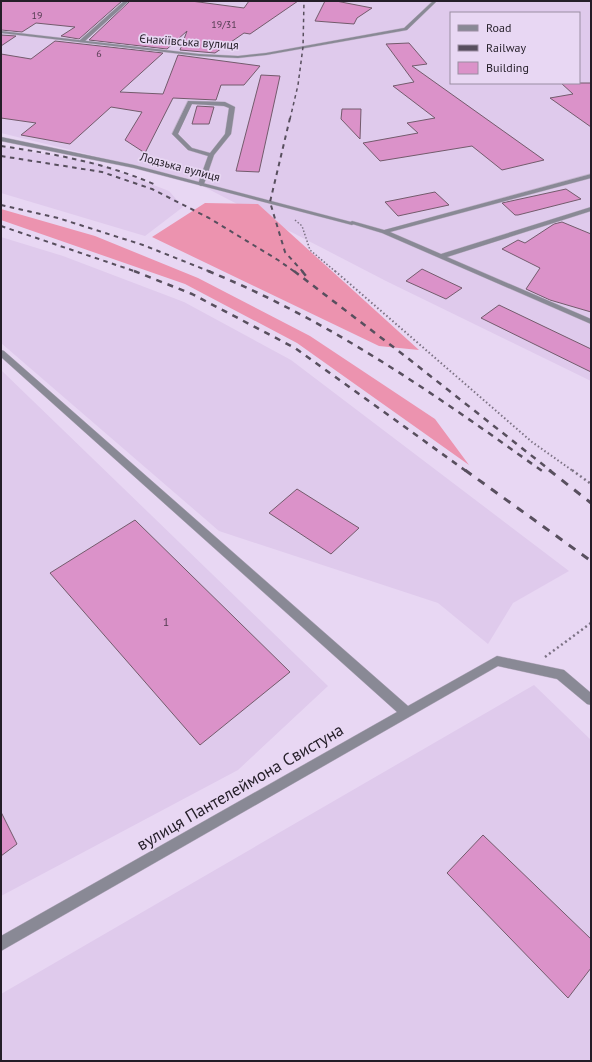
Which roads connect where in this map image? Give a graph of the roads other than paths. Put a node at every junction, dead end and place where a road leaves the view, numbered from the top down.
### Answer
1 (127, 1) edge
2 (435, 1) edge
3 (1, 32) edge
4 (82, 41) junction
5 (1, 139) edge
6 (210, 155) junction
7 (591, 176) edge
8 (201, 184) junction
9 (591, 209) edge
10 (384, 232) junction
11 (440, 257) junction
12 (591, 322) edge
13 (1, 353) edge
14 (591, 700) edge
15 (406, 712) junction
16 (1, 944) edge

1 - 4 street
2 - 4 street, Єнакіївська вулиця
3 - 4 street, Єнакіївська вулиця
5 - 8 street, Лодзька вулиця
6 - 6 street
6 - 8 street
7 - 10 street
8 - 10 street, Лодзька вулиця
9 - 11 street
10 - 11 street, Лодзька вулиця
11 - 12 street, Лодзька вулиця
13 - 15 street
14 - 15 street, вулиця Пантелеймона Свистуна
15 - 16 street, вулиця Пантелеймона Свистуна

